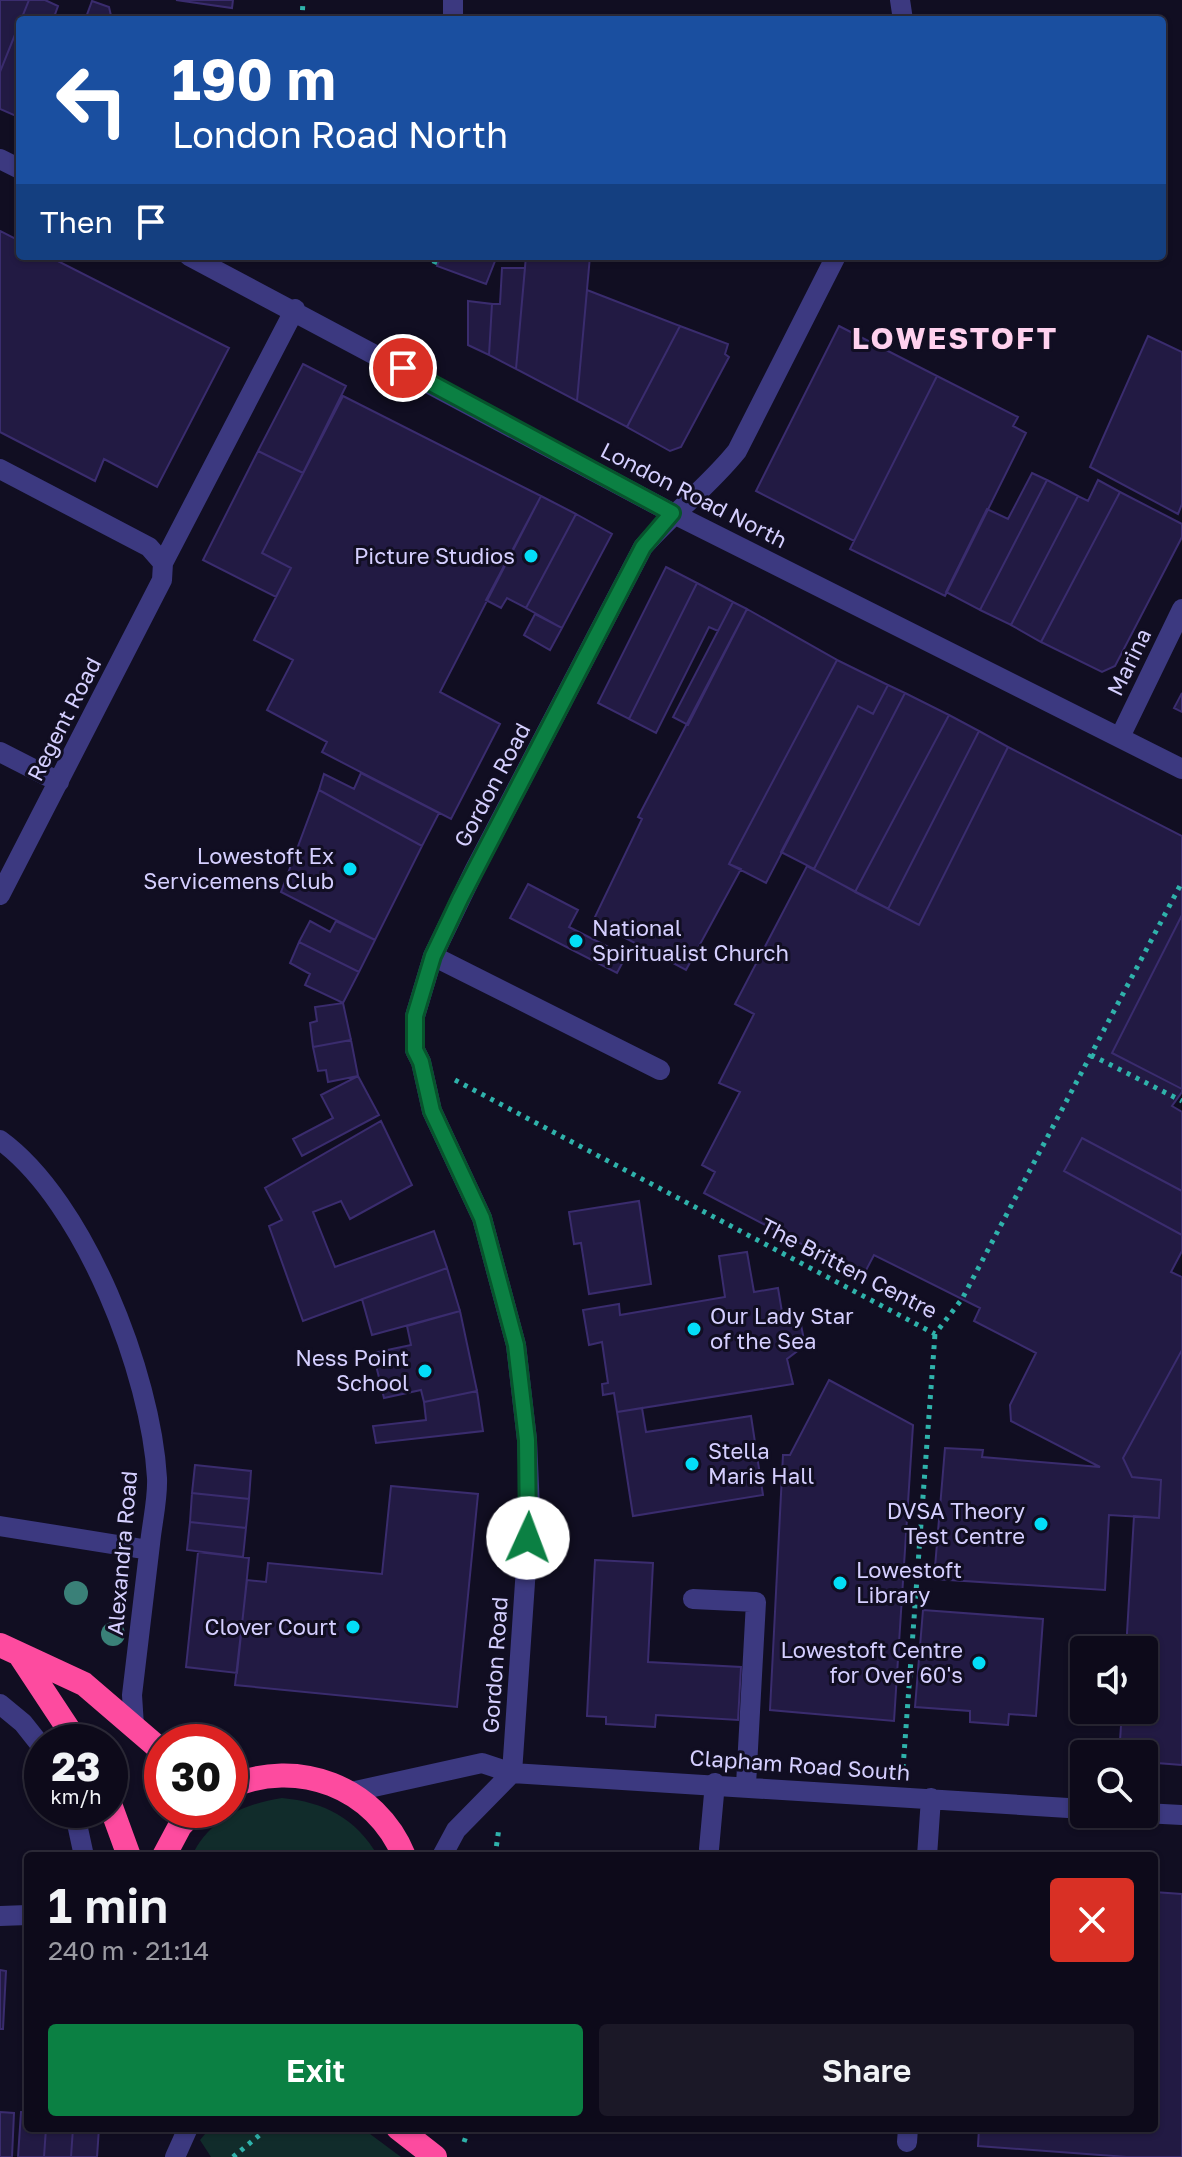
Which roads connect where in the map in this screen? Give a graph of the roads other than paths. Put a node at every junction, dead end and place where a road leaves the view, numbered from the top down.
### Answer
1 (197, 260) edge
2 (834, 260) edge
3 (295, 309) junction
4 (0, 469) edge
5 (672, 513) junction
6 (163, 563) junction
7 (1182, 609) edge
8 (1120, 737) junction
9 (0, 752) edge
10 (1182, 769) edge
11 (59, 782) junction
12 (0, 895) edge
13 (433, 956) junction
14 (660, 1070) dead end
15 (0, 1140) edge
16 (0, 1526) edge
17 (149, 1550) junction
18 (693, 1599) dead end
19 (9, 1650) edge
20 (0, 1704) edge
21 (24, 1724) edge
22 (64, 1724) edge
23 (134, 1726) junction
24 (144, 1735) edge
25 (512, 1773) junction
26 (248, 1780) edge
27 (715, 1783) junction
28 (746, 1785) junction
29 (351, 1792) junction
30 (931, 1798) junction
31 (1070, 1808) edge
32 (1158, 1814) edge
33 (1182, 1815) edge
34 (80, 1828) edge
35 (119, 1828) edge
36 (179, 1828) edge
37 (709, 1849) dead end
38 (84, 1852) edge
39 (128, 1852) edge
40 (166, 1852) edge
41 (402, 1852) edge
42 (444, 1852) edge
43 (927, 1852) edge
44 (24, 1915) edge
45 (0, 1916) edge
46 (175, 2132) edge
47 (186, 2132) edge
48 (403, 2132) edge
49 (419, 2132) edge
50 (174, 2157) edge
51 (435, 2157) edge

1 - 3 street, London Road North
2 - 5 street, Gordon Road
3 - 5 street, London Road North
3 - 6 street, Regent Road
4 - 6 street
5 - 8 street, London Road North
5 - 13 street, Gordon Road
6 - 11 street, Regent Road
7 - 8 street, Marina
8 - 10 street, London Road North
9 - 11 street
11 - 12 street, Regent Road
13 - 14 street
13 - 25 street, Gordon Road
15 - 17 street, Alexandra Road
16 - 17 street
17 - 23 street, Alexandra Road
18 - 28 street
19 - 22 highway
19 - 23 highway
20 - 21 street
23 - 24 highway
25 - 27 street, Clapham Road South
25 - 29 street, Clapham Road South
25 - 42 street
26 - 29 highway
27 - 28 street, Clapham Road South
27 - 37 street
28 - 30 street, Clapham Road South
29 - 41 highway
30 - 31 street, Clapham Road South
30 - 43 street
32 - 33 street
34 - 38 street
35 - 39 highway
36 - 40 highway
44 - 45 street
46 - 50 street
47 - 50 street
48 - 51 highway
49 - 51 highway

